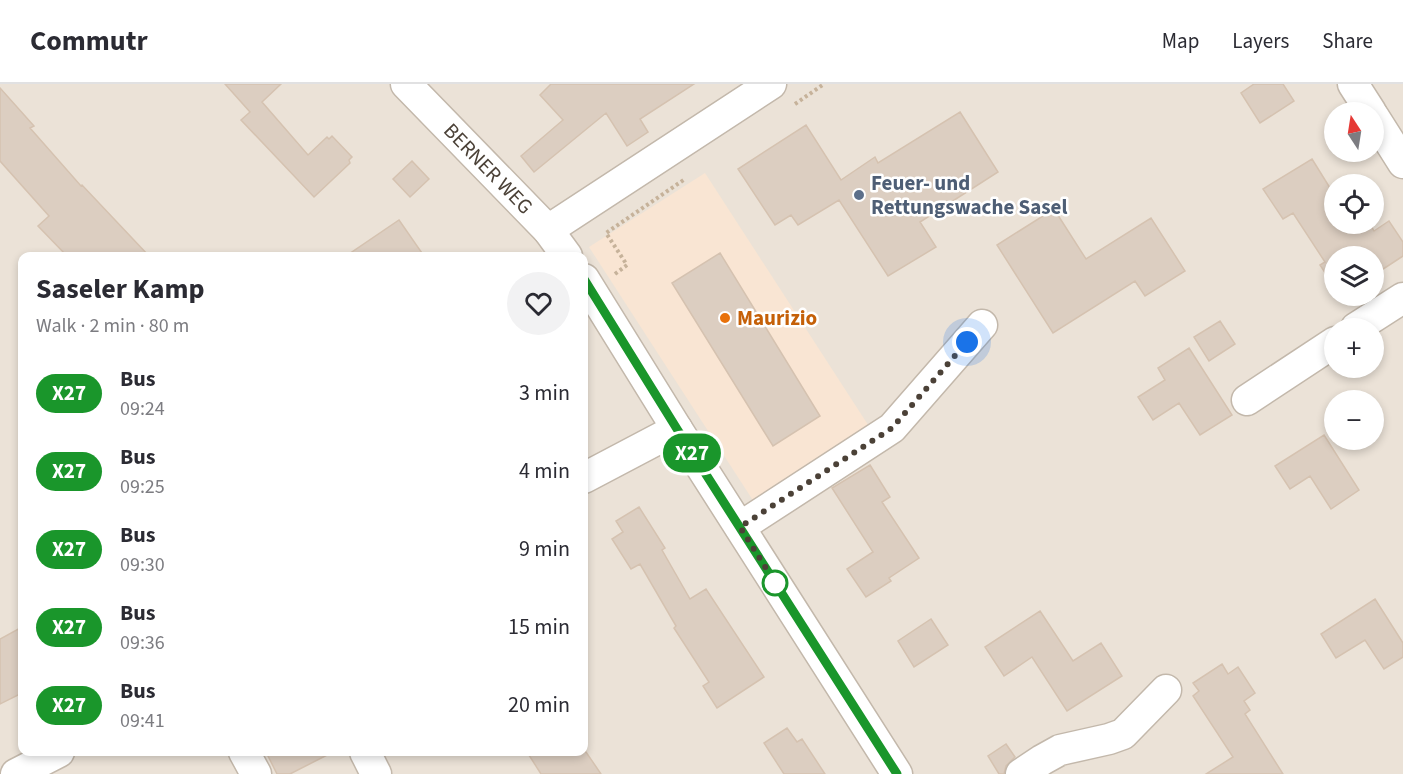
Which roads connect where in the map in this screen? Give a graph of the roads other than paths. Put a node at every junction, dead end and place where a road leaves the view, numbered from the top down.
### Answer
1 (406, 84) edge
2 (771, 84) edge
3 (1353, 84) edge
4 (1365, 102) edge
5 (1384, 133) edge
6 (1403, 163) edge
7 (548, 230) junction
8 (564, 252) edge
9 (588, 285) edge
10 (1403, 298) edge
11 (1372, 318) edge
12 (982, 325) dead end
13 (1324, 349) edge
14 (1247, 400) dead end
15 (677, 429) junction
16 (588, 476) edge
17 (740, 527) junction
18 (1166, 690) dead end
19 (51, 756) edge
20 (246, 756) edge
21 (367, 756) edge
22 (16, 774) edge
23 (256, 774) edge
24 (376, 774) edge
25 (897, 774) edge
26 (1021, 774) edge

1 - 7 street, BERNER WEG
2 - 7 street
3 - 4 street
5 - 6 street
7 - 8 street, BERNER WEG
9 - 15 street
10 - 11 street
12 - 17 street
13 - 14 street
15 - 16 street
15 - 17 street
17 - 25 street
18 - 26 street
19 - 22 street
20 - 23 street
21 - 24 street

